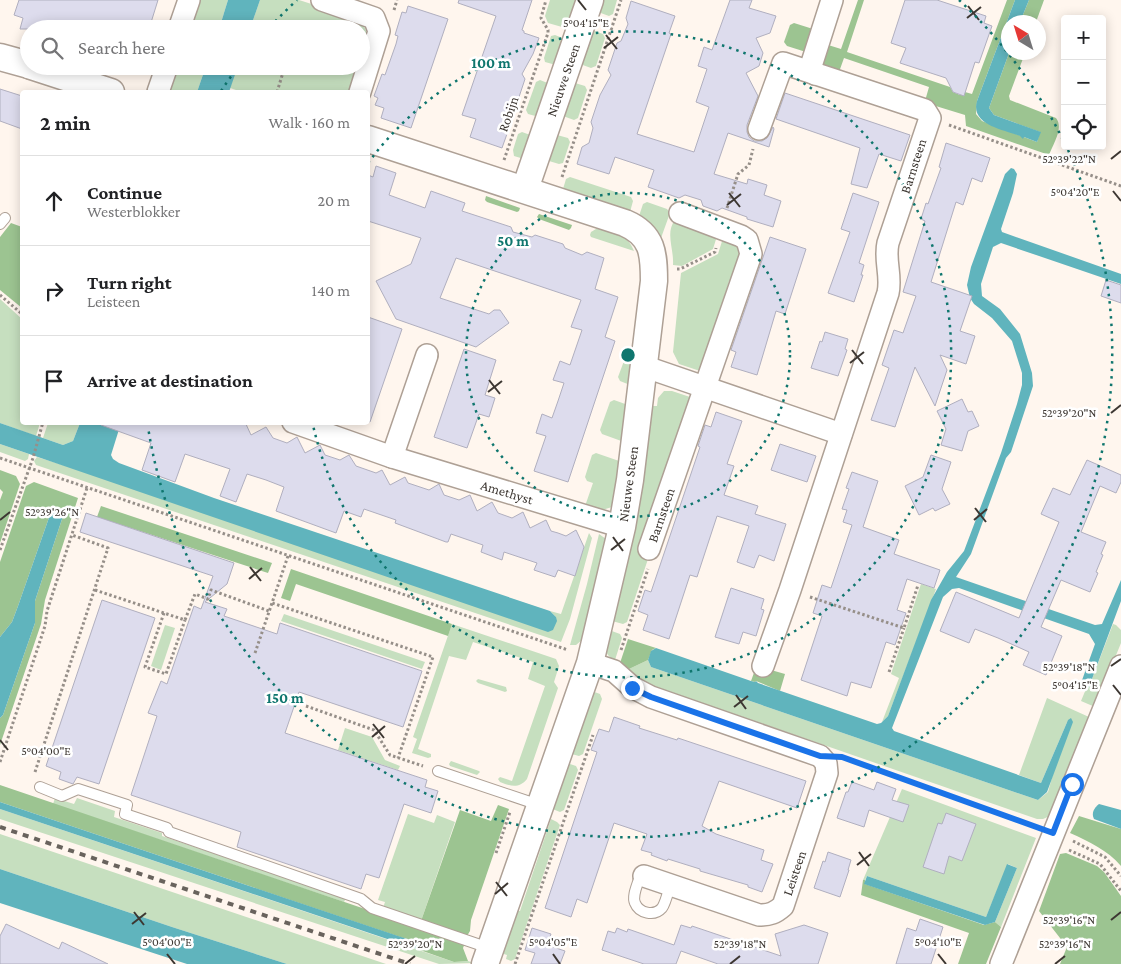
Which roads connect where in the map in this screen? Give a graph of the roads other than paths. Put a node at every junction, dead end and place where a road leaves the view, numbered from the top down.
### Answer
1 (189, 0) edge
2 (322, 0) edge
3 (590, 0) edge
4 (832, 0) edge
5 (182, 20) edge
6 (0, 57) edge
7 (370, 60) edge
8 (20, 63) edge
9 (815, 74) junction
10 (58, 75) edge
11 (164, 75) edge
12 (365, 75) edge
13 (105, 90) edge
14 (159, 90) edge
15 (361, 90) edge
16 (759, 129) dead end
17 (370, 140) edge
18 (525, 189) junction
19 (680, 213) dead end
20 (427, 355) dead end
21 (643, 366) junction
22 (706, 387) junction
23 (301, 425) edge
24 (841, 434) junction
25 (392, 457) junction
26 (622, 527) junction
27 (649, 550) road end
28 (763, 666) dead end
29 (1121, 666) edge
30 (602, 667) junction
31 (438, 771) road end
32 (40, 787) road end
33 (540, 805) junction
34 (644, 876) joint
35 (670, 885) junction
36 (488, 956) edge
37 (1001, 964) edge

1 - 5 street
2 - 7 street
3 - 18 street, Nieuwe Steen
4 - 9 street
6 - 8 street
9 - 16 street
9 - 24 street, Barnsteen
10 - 13 street
11 - 14 street
12 - 15 street
17 - 18 street, Nieuwe Steen
18 - 21 street, Nieuwe Steen
19 - 22 street, Barnsteen
20 - 25 street
21 - 22 street
21 - 26 street, Nieuwe Steen
22 - 24 street
22 - 27 street, Barnsteen
23 - 25 street, Amethyst
24 - 28 street, Barnsteen
25 - 26 street, Amethyst
26 - 30 street, Nieuwe Steen
29 - 37 street
30 - 33 street, Nieuwe Steen
30 - 35 street, Leisteen
31 - 33 lane
32 - 36 lane
33 - 36 street, Nieuwe Steen
34 - 35 street, Leisteen
34 - 35 lane, Leisteen

